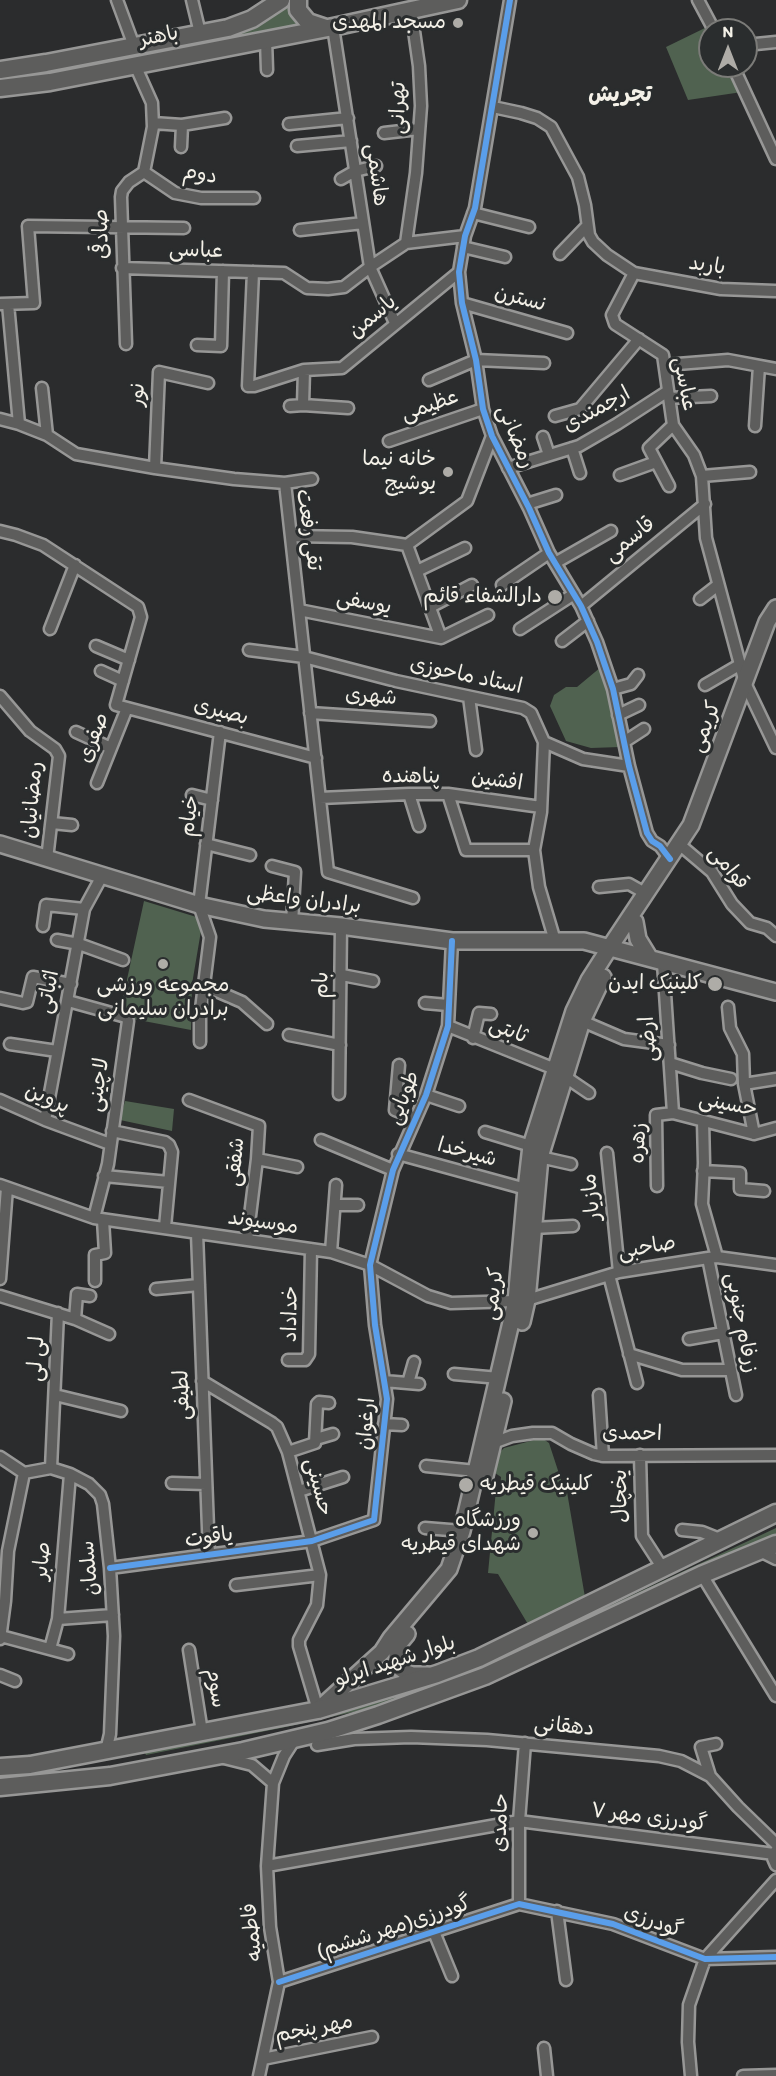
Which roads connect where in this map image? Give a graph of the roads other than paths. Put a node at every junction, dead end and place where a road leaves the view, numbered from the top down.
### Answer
1 (117, 0) edge
2 (192, 0) edge
3 (298, 0) edge
4 (458, 0) edge
5 (510, 0) edge
6 (698, 0) edge
7 (271, 3) edge
8 (411, 10) junction
9 (708, 18) edge
10 (330, 28) junction
11 (200, 33) junction
12 (266, 40) junction
13 (776, 42) edge
14 (758, 44) edge
15 (134, 46) junction
16 (135, 65) junction
17 (0, 70) edge
18 (267, 70) dead end
19 (739, 78) edge
20 (0, 88) edge
21 (493, 107) junction
22 (225, 118) dead end
23 (348, 118) junction
24 (153, 123) junction
25 (289, 124) dead end
26 (182, 125) junction
27 (419, 129) junction
28 (384, 133) dead end
29 (351, 141) junction
30 (297, 146) dead end
31 (181, 147) dead end
32 (776, 159) edge
33 (376, 166) dead end
34 (355, 171) junction
35 (144, 172) junction
36 (341, 179) dead end
37 (254, 198) dead end
38 (473, 213) junction
39 (363, 223) junction
40 (587, 226) junction
41 (121, 227) junction
42 (530, 227) dead end
43 (184, 228) dead end
44 (300, 230) dead end
45 (464, 242) junction
46 (406, 243) junction
47 (560, 254) dead end
48 (505, 257) dead end
49 (369, 267) junction
50 (122, 268) junction
51 (223, 271) junction
52 (254, 272) junction
53 (459, 272) junction
54 (634, 273) junction
55 (776, 291) edge
56 (462, 303) junction
57 (4, 304) edge
58 (395, 323) junction
59 (567, 333) dead end
60 (639, 339) junction
61 (126, 344) dead end
62 (197, 345) dead end
63 (476, 360) junction
64 (544, 363) dead end
65 (665, 365) junction
66 (759, 366) junction
67 (776, 369) edge
68 (304, 370) junction
69 (429, 380) dead end
70 (208, 383) dead end
71 (42, 388) dead end
72 (668, 394) junction
73 (711, 396) dead end
74 (303, 405) junction
75 (290, 406) dead end
76 (348, 408) dead end
77 (483, 409) junction
78 (555, 416) dead end
79 (0, 419) edge
80 (19, 424) junction
81 (673, 425) junction
82 (756, 426) dead end
83 (47, 435) junction
84 (492, 436) junction
85 (543, 437) dead end
86 (389, 441) dead end
87 (572, 448) junction
88 (549, 455) junction
89 (656, 462) junction
90 (155, 468) junction
91 (508, 468) junction
92 (750, 472) dead end
93 (580, 473) dead end
94 (620, 475) dead end
95 (702, 476) junction
96 (312, 479) dead end
97 (285, 483) junction
98 (669, 486) dead end
99 (556, 495) dead end
100 (527, 504) junction
101 (705, 504) junction
102 (0, 531) edge
103 (611, 531) dead end
104 (291, 536) junction
105 (407, 545) junction
106 (465, 548) dead end
107 (552, 558) junction
108 (75, 565) junction
109 (417, 570) junction
110 (472, 585) dead end
111 (502, 585) dead end
112 (718, 585) junction
113 (574, 594) junction
114 (700, 599) dead end
115 (581, 606) junction
116 (430, 607) junction
117 (776, 608) edge
118 (299, 610) junction
119 (488, 615) dead end
120 (588, 621) junction
121 (50, 629) dead end
122 (520, 629) dead end
123 (441, 638) junction
124 (562, 641) dead end
125 (96, 646) dead end
126 (249, 650) dead end
127 (304, 657) junction
128 (129, 660) junction
129 (741, 664) junction
130 (101, 671) dead end
131 (638, 675) dead end
132 (123, 681) junction
133 (746, 683) junction
134 (705, 685) dead end
135 (612, 689) junction
136 (0, 696) edge
137 (469, 697) junction
138 (639, 705) dead end
139 (122, 706) junction
140 (310, 713) junction
141 (618, 715) junction
142 (430, 721) dead end
143 (644, 729) dead end
144 (76, 732) dead end
145 (220, 732) junction
146 (544, 742) junction
147 (624, 742) junction
148 (111, 748) junction
149 (776, 748) edge
150 (476, 750) dead end
151 (315, 758) junction
152 (628, 766) junction
153 (98, 783) dead end
154 (409, 794) junction
155 (448, 794) junction
156 (192, 795) dead end
157 (320, 798) junction
158 (212, 800) junction
159 (541, 807) junction
160 (52, 823) junction
161 (72, 825) dead end
162 (419, 826) dead end
163 (0, 844) edge
164 (206, 844) junction
165 (679, 844) junction
166 (534, 850) junction
167 (250, 855) dead end
168 (47, 859) junction
169 (670, 859) junction
170 (272, 866) dead end
171 (102, 876) junction
172 (599, 887) dead end
173 (645, 893) junction
174 (413, 898) dead end
175 (199, 905) junction
176 (84, 909) junction
177 (635, 922) junction
178 (292, 923) junction
179 (772, 925) edge
180 (43, 926) dead end
181 (341, 926) junction
182 (776, 936) edge
183 (57, 940) dead end
184 (555, 940) junction
185 (452, 941) junction
186 (79, 944) junction
187 (615, 948) junction
188 (123, 960) dead end
189 (656, 960) junction
190 (342, 975) junction
191 (373, 981) dead end
192 (71, 984) junction
193 (206, 986) junction
194 (776, 992) edge
195 (0, 998) edge
196 (68, 1001) junction
197 (425, 1003) dead end
198 (448, 1005) junction
199 (728, 1007) dead end
200 (490, 1014) dead end
201 (582, 1021) junction
202 (267, 1024) dead end
203 (448, 1026) junction
204 (289, 1035) dead end
205 (473, 1038) junction
206 (200, 1042) dead end
207 (10, 1044) dead end
208 (340, 1045) junction
209 (669, 1045) junction
210 (57, 1051) junction
211 (670, 1063) junction
212 (399, 1065) dead end
213 (560, 1073) junction
214 (731, 1079) dead end
215 (776, 1079) edge
216 (744, 1084) junction
217 (590, 1093) dead end
218 (339, 1094) dead end
219 (426, 1095) junction
220 (0, 1100) edge
221 (189, 1100) dead end
222 (383, 1105) dead end
223 (459, 1106) dead end
224 (395, 1110) junction
225 (673, 1113) junction
226 (415, 1118) junction
227 (45, 1120) junction
228 (703, 1121) junction
229 (776, 1128) edge
230 (112, 1131) junction
231 (485, 1132) dead end
232 (754, 1134) junction
233 (321, 1140) dead end
234 (110, 1144) junction
235 (536, 1151) junction
236 (607, 1153) dead end
237 (398, 1154) junction
238 (257, 1160) junction
239 (572, 1164) dead end
240 (297, 1167) dead end
241 (393, 1170) junction
242 (703, 1171) junction
243 (104, 1176) junction
244 (169, 1182) junction
245 (336, 1185) dead end
246 (657, 1186) dead end
247 (3, 1187) edge
248 (526, 1189) junction
249 (764, 1191) dead end
250 (335, 1205) junction
251 (358, 1205) dead end
252 (99, 1219) junction
253 (573, 1226) dead end
254 (165, 1227) junction
255 (533, 1228) junction
256 (197, 1233) junction
257 (2, 1235) edge
258 (247, 1240) junction
259 (311, 1249) junction
260 (331, 1252) junction
261 (713, 1258) junction
262 (370, 1265) junction
263 (776, 1265) edge
264 (614, 1273) junction
265 (0, 1279) edge
266 (96, 1281) dead end
267 (199, 1285) junction
268 (156, 1289) dead end
269 (0, 1296) edge
270 (90, 1296) dead end
271 (522, 1301) junction
272 (58, 1313) junction
273 (75, 1319) junction
274 (109, 1334) dead end
275 (723, 1334) junction
276 (689, 1339) dead end
277 (629, 1354) junction
278 (288, 1360) dead end
279 (414, 1362) dead end
280 (731, 1371) junction
281 (454, 1374) dead end
282 (499, 1378) junction
283 (202, 1381) junction
284 (384, 1381) junction
285 (637, 1383) dead end
286 (55, 1395) junction
287 (599, 1395) dead end
288 (736, 1395) dead end
289 (329, 1403) dead end
290 (121, 1411) dead end
291 (384, 1424) junction
292 (402, 1425) dead end
293 (333, 1434) dead end
294 (316, 1440) junction
295 (493, 1443) junction
296 (288, 1452) junction
297 (640, 1455) junction
298 (776, 1455) edge
299 (603, 1456) junction
300 (0, 1457) edge
301 (426, 1466) dead end
302 (51, 1467) junction
303 (476, 1471) junction
304 (24, 1473) junction
305 (70, 1474) junction
306 (344, 1477) dead end
307 (172, 1483) dead end
308 (206, 1484) junction
309 (299, 1491) junction
310 (776, 1513) edge
311 (776, 1520) edge
312 (425, 1528) dead end
313 (748, 1528) junction
314 (682, 1530) dead end
315 (462, 1531) junction
316 (722, 1540) junction
317 (312, 1541) junction
318 (771, 1549) edge
319 (4, 1551) edge
320 (208, 1555) junction
321 (110, 1568) junction
322 (662, 1568) junction
323 (320, 1575) junction
324 (702, 1575) junction
325 (236, 1585) dead end
326 (113, 1615) junction
327 (58, 1619) junction
328 (1, 1631) edge
329 (50, 1649) junction
330 (189, 1650) dead end
331 (68, 1654) dead end
332 (437, 1674) junction
333 (0, 1675) edge
334 (15, 1681) dead end
335 (776, 1695) edge
336 (318, 1710) junction
337 (202, 1732) junction
338 (295, 1739) junction
339 (149, 1742) junction
340 (525, 1743) junction
341 (716, 1744) dead end
342 (317, 1745) dead end
343 (106, 1751) junction
344 (213, 1757) junction
345 (0, 1767) edge
346 (155, 1767) junction
347 (710, 1776) junction
348 (273, 1783) junction
349 (0, 1787) edge
350 (519, 1821) junction
351 (775, 1853) edge
352 (267, 1866) junction
353 (776, 1880) edge
354 (519, 1904) junction
355 (557, 1911) junction
356 (434, 1932) junction
357 (776, 1957) edge
358 (705, 1959) junction
359 (452, 1976) dead end
360 (566, 1980) dead end
361 (279, 1982) junction
362 (372, 2037) dead end
363 (544, 2048) dead end
364 (263, 2059) junction
365 (776, 2075) edge
366 (260, 2076) edge
367 (547, 2076) edge
368 (691, 2076) edge
369 (743, 2076) edge

1 - 15 street
2 - 11 street
3 - 10 main road
4 - 8 main road, باهنر
5 - 21 street, رمضانی
6 - 9 street
7 - 11 main road, باهنر
8 - 10 main road, باهنر
8 - 27 street, تهرانی
10 - 12 main road, باهنر
10 - 23 street, هاشمی
11 - 15 main road, باهنر
12 - 16 main road, باهنر
12 - 18 street
13 - 14 street
15 - 17 main road, باهنر
16 - 20 main road, باهنر
16 - 24 street
19 - 32 street
21 - 38 street, رمضانی
21 - 40 street
22 - 26 street
23 - 25 street
23 - 29 street, هاشمی
24 - 26 street
24 - 35 street
26 - 31 street
27 - 28 street
27 - 46 street, تهرانی
29 - 30 street
29 - 34 street, هاشمی
33 - 34 street
34 - 36 street
34 - 39 street, هاشمی
35 - 37 street, دوم
35 - 41 street, صادقی
38 - 42 street
38 - 45 street, رمضانی
39 - 44 street
39 - 49 street, هاشمی
40 - 47 street
40 - 54 street
41 - 43 street
41 - 50 street, صادقی
41 - 57 street
45 - 46 street, عباسی
45 - 48 street
45 - 53 street, رمضانی
46 - 49 street, عباسی
49 - 52 street, عباسی
49 - 58 street, هاشمی
50 - 51 street, عباسی
50 - 61 street, صادقی
51 - 52 street, عباسی
51 - 62 street
52 - 68 street, یاسمن
53 - 56 street, رمضانی
53 - 58 street, یاسمن
54 - 55 street, باربد
54 - 60 street, عباسی
56 - 59 street, نسترن
56 - 63 street, رمضانی
57 - 80 street
58 - 68 street, یاسمن
60 - 65 street, عباسی
60 - 78 street
63 - 64 street
63 - 69 street
63 - 77 street, رمضانی
65 - 66 street
65 - 72 street, عباسی
66 - 67 street
66 - 82 street
68 - 74 street
70 - 90 street, نور
71 - 83 street
72 - 73 street
72 - 81 street, عباسی
72 - 87 street, ارجمندی
74 - 75 street
74 - 76 street
77 - 84 street, رمضانی
77 - 86 street, عظیمی
79 - 80 street, تقی رفعت
80 - 83 street, تقی رفعت
81 - 89 street
81 - 95 street, عباسی
83 - 90 street, تقی رفعت
84 - 91 street, رمضانی
84 - 105 street
85 - 88 street
87 - 88 street, ارجمندی
87 - 93 street
88 - 91 street, ارجمندی
89 - 94 street
89 - 98 street
90 - 97 street, تقی رفعت
91 - 100 street, رمضانی
92 - 95 street
95 - 101 street, عباسی
96 - 97 street
97 - 104 street, تقی رفعت
99 - 100 street
100 - 107 street, رمضانی
101 - 112 street, عباسی
101 - 115 street, قاسمی
102 - 108 street
103 - 107 street
104 - 105 street
104 - 118 street, تقی رفعت
105 - 109 street
106 - 109 street
107 - 111 street
107 - 113 street, رمضانی
108 - 121 street
108 - 128 street, صفری
109 - 116 street
110 - 116 street
112 - 114 street
112 - 129 street, عباسی
113 - 115 street, رمضانی
113 - 122 street
115 - 120 street, رمضانی
116 - 123 street
117 - 133 main road, کریمی
118 - 123 street, یوسفی
118 - 127 street, تقی رفعت
119 - 123 street
120 - 124 street
120 - 135 street, رمضانی
125 - 128 street
126 - 127 street, استاد ماحوزی
127 - 137 street, استاد ماحوزی
127 - 140 street, تقی رفعت
128 - 132 street, صفری
129 - 133 street, عباسی
129 - 134 street
130 - 132 street
131 - 135 street
132 - 139 street, صفری
133 - 149 street, عباسی
133 - 165 main road, کریمی
135 - 141 street, رمضانی
136 - 160 street, رمضانیان
137 - 146 street, استاد ماحوزی
137 - 150 street
138 - 141 street
139 - 145 street, بصیری
139 - 148 street, صفری
140 - 142 street, شهری
140 - 151 street, تقی رفعت
141 - 147 street, رمضانی
143 - 147 street
144 - 148 street
145 - 151 street, بصیری
145 - 158 street, خیام
146 - 152 street
146 - 159 street, استاد ماحوزی
147 - 152 street, رمضانی
148 - 153 street, صفری
151 - 157 street, تقی رفعت
152 - 169 street, رمضانی
154 - 155 street, پناهنده
154 - 157 street, پناهنده
154 - 162 street
155 - 159 street, افشین
155 - 166 street, پناهنده
156 - 158 street
157 - 174 street, تقی رفعت
158 - 164 street, خیام
159 - 166 street, استاد ماحوزی
160 - 161 street
160 - 168 street, رمضانیان
163 - 168 main road, برادران واعظی
164 - 167 street
164 - 175 street, خیام
165 - 169 main road, کریمی
165 - 179 street, قوامی
166 - 184 street, استاد ماحوزی
168 - 171 main road, برادران واعظی
169 - 173 main road, کریمی
169 - 177 main road, کریمی
170 - 178 street
171 - 175 main road, برادران واعظی
171 - 176 street, اثباتی
172 - 173 street
173 - 187 main road, کریمی
175 - 178 main road, برادران واعظی
175 - 193 street
176 - 180 street
176 - 186 street, اثباتی
177 - 187 main road, کریمی
177 - 189 main road
178 - 181 main road, برادران واعظی
179 - 182 street, قوامی
181 - 185 main road, برادران واعظی
181 - 190 street, بام
183 - 186 street
184 - 185 main road, برادران واعظی
184 - 187 main road, برادران واعظی
185 - 198 street, طوبایی
186 - 188 street
186 - 192 street, اثباتی
187 - 189 main road, برادران واعظی
187 - 201 main road, کریمی
187 - 213 main road, کریمی
189 - 194 main road, برادران واعظی
189 - 209 street, ارضی
190 - 191 street
190 - 208 street, بام
192 - 195 street
192 - 196 street, اثباتی
193 - 202 street
193 - 206 street
196 - 210 street, اثباتی
196 - 230 street, لاچینی
197 - 198 street
198 - 203 street, طوبایی
199 - 216 street
200 - 205 street
201 - 209 street
201 - 213 main road, کریمی
203 - 205 street, ثابتی
203 - 219 street, طوبایی
204 - 208 street
205 - 213 street, ثابتی
207 - 210 street
208 - 218 street, بام
209 - 211 street, ارضی
210 - 227 street, اثباتی
211 - 214 street
211 - 225 street, ارضی
212 - 224 street
213 - 217 street, ثابتی
213 - 235 main road, کریمی
215 - 216 street
216 - 232 street
219 - 223 street
219 - 226 street, طوبایی
220 - 227 street, پروین
221 - 238 street, شفقی
222 - 224 street
224 - 226 street
225 - 228 street, حسینی
225 - 246 street, زهره
226 - 237 street, طوبایی
227 - 234 street, پروین
228 - 232 street, حسینی
228 - 242 street, زرفام جنوبی
229 - 232 street, حسینی
230 - 234 street, لاچینی
230 - 244 street
231 - 235 street
233 - 241 street
234 - 243 street, لاچینی
235 - 239 street
235 - 248 main road, کریمی
235 - 255 main road, کریمی
236 - 264 street, مازیار
237 - 241 street, طوبایی
237 - 248 street, شیرخدا
238 - 240 street
238 - 258 street, شفقی
241 - 262 street, طوبایی
242 - 249 street
242 - 261 street, زرفام جنوبی
243 - 244 street
243 - 252 street, لاچینی
244 - 254 street
245 - 250 street
247 - 252 street, موسیوند
247 - 257 street
248 - 271 main road, کریمی
250 - 251 street
250 - 260 street
252 - 254 street, موسیوند
252 - 266 street, لاچینی
253 - 255 street
254 - 256 street, موسیوند
255 - 271 main road, کریمی
256 - 258 street, موسیوند
256 - 267 street, لطیفی
257 - 265 street
258 - 259 street, موسیوند
259 - 260 street, موسیوند
259 - 278 street, خداداد
260 - 262 street, موسیوند
261 - 263 street, صاحبی
261 - 264 street, صاحبی
261 - 275 street, زرفام جنوبی
262 - 271 street, موسیوند
262 - 284 street, ارغوان
264 - 271 street, صاحبی
264 - 277 street, مازیار
267 - 268 street
267 - 283 street, لطیفی
269 - 272 street, لی لی
270 - 273 street
271 - 282 main road, کریمی
271 - 295 main road, کریمی
272 - 273 street
272 - 286 street, لی لی
273 - 274 street
275 - 276 street
275 - 280 street, زرفام جنوبی
277 - 280 street
277 - 285 street, مازیار
279 - 284 street
280 - 288 street, زرفام جنوبی
281 - 282 street
282 - 303 main road, کریمی
283 - 296 street, حسینی
283 - 308 street, لطیفی
284 - 291 street, ارغوان
286 - 290 street
286 - 302 street, لی لی
287 - 299 street
289 - 294 street
291 - 292 street
291 - 317 street, ارغوان
293 - 294 street
294 - 296 street
295 - 299 street, احمدی
295 - 332 main road, کریمی
296 - 309 street, حسینی
297 - 298 street, احمدی
297 - 299 street, احمدی
297 - 322 street, یخچال
300 - 304 street
301 - 303 street
302 - 304 street
302 - 305 street, سلمان
303 - 315 main road, کریمی
304 - 319 street
305 - 321 street, سلمان
305 - 327 street, صابر
306 - 309 street
307 - 308 street
308 - 320 street, لطیفی
309 - 317 street, حسینی
310 - 313 main road, بلوار شهید ایرلو
311 - 313 main road
312 - 315 street
313 - 316 main road, بلوار شهید ایرلو
314 - 316 street
315 - 336 main road, کریمی
316 - 322 main road, بلوار شهید ایرلو
317 - 320 street, یاقوت
317 - 323 street, حسینی
318 - 324 main road, بلوار شهید ایرلو
319 - 328 street
320 - 321 street, یاقوت
321 - 326 street, سلمان
322 - 332 main road, بلوار شهید ایرلو
323 - 325 street
323 - 336 street, حسینی
324 - 335 street
324 - 338 main road, بلوار شهید ایرلو
326 - 327 street
326 - 343 street, سلمان
327 - 329 street, صابر
328 - 329 street
329 - 331 street
330 - 337 street, سوم
332 - 336 main road, بلوار شهید ایرلو
333 - 334 street
336 - 337 main road, بلوار شهید ایرلو
337 - 339 main road, بلوار شهید ایرلو
338 - 344 main road, بلوار شهید ایرلو
338 - 348 street, فاطمیه
339 - 343 main road, بلوار شهید ایرلو
339 - 346 main road
340 - 342 street, دهقانی
340 - 347 street, دهقانی
340 - 350 street, حامدی
341 - 347 street
343 - 345 main road, بلوار شهید ایرلو
344 - 346 main road, بلوار شهید ایرلو
344 - 348 street
346 - 349 main road, بلوار شهید ایرلو
347 - 351 street, دهقانی
348 - 352 street, فاطمیه
350 - 351 street, گودرزی مهر ۷
350 - 352 street
350 - 354 street, حامدی
352 - 361 street, فاطمیه
353 - 358 street
354 - 355 street, گودرزی
354 - 356 street, گودرزی(مهر ششم)
355 - 358 street, گودرزی
355 - 360 street
356 - 359 street
356 - 361 street, گودرزی(مهر ششم)
357 - 358 street, گودرزی
358 - 368 street
361 - 364 street, فاطمیه
362 - 364 street, مهر پنجم
363 - 367 street
364 - 366 street, فاطمیه
365 - 369 street

